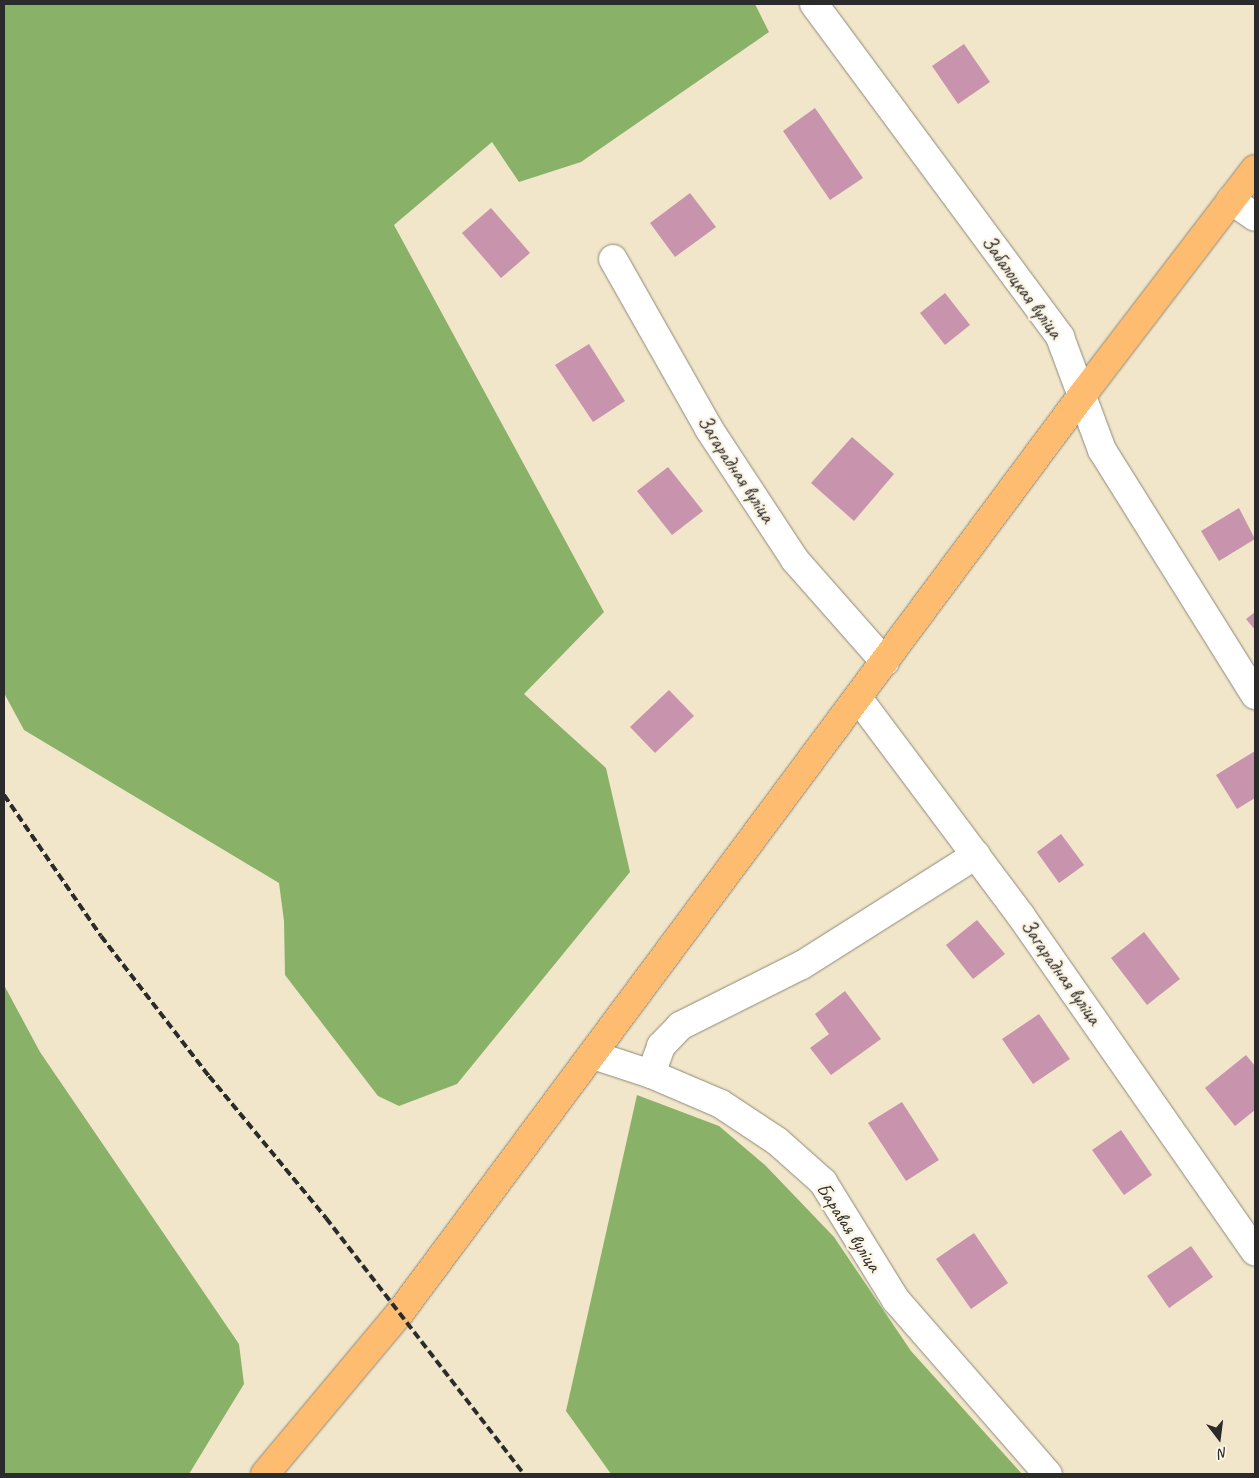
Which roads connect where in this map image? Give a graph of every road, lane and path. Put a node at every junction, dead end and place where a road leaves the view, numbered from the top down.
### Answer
1 (814, 4) edge
2 (1255, 169) edge
3 (1231, 200) junction
4 (1255, 217) edge
5 (613, 259) dead end
6 (1083, 394) junction
7 (885, 662) junction
8 (1255, 695) edge
9 (858, 698) junction
10 (976, 856) junction
11 (593, 1055) junction
12 (650, 1074) junction
13 (1255, 1252) edge
14 (265, 1474) edge
15 (1048, 1474) edge

1 - 6 street, Забалоцкая вуліца
2 - 3 main road
3 - 4 street
3 - 6 main road
5 - 7 street, Загарадная вуліца
6 - 7 main road
6 - 8 street, Забалоцкая вуліца
7 - 9 main road
9 - 10 street, Загарадная вуліца
9 - 11 main road
10 - 12 street
10 - 13 street, Загарадная вуліца
11 - 12 street, Баравая вуліца
11 - 14 main road
12 - 15 street, Баравая вуліца

